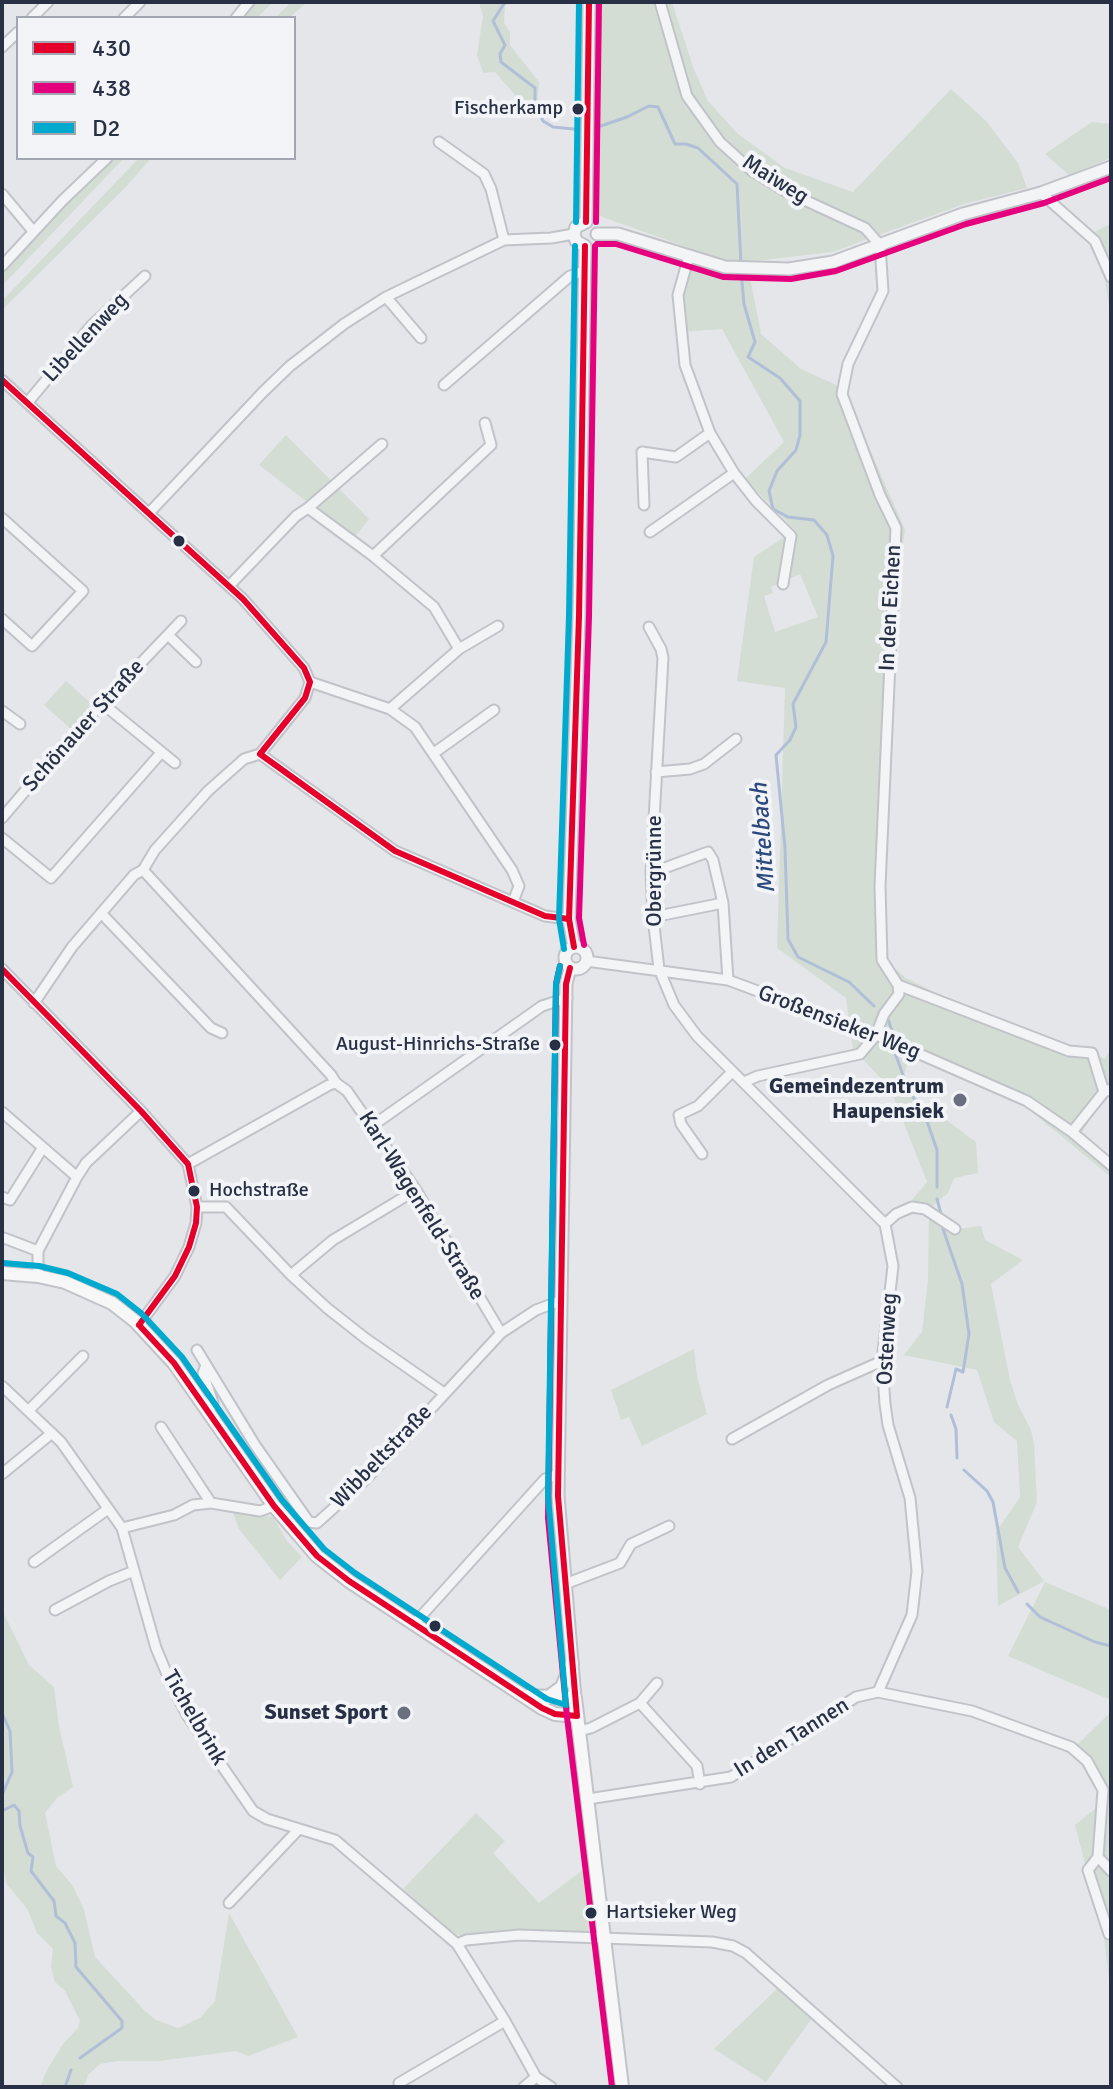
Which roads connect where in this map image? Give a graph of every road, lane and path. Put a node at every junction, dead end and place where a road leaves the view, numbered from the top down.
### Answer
1 (589, 2) edge
2 (660, 2) edge
3 (439, 142) dead end
4 (105, 160) edge
5 (1111, 167) edge
6 (1041, 193) junction
7 (2, 194) edge
8 (586, 222) junction
9 (33, 231) junction
10 (574, 234) junction
11 (597, 234) junction
12 (504, 240) junction
13 (880, 245) junction
14 (585, 246) junction
15 (689, 256) junction
16 (2, 266) edge
17 (584, 271) junction
18 (145, 276) dead end
19 (1111, 277) edge
20 (386, 297) junction
21 (421, 338) dead end
22 (2, 380) edge
23 (444, 385) dead end
24 (28, 402) junction
25 (485, 423) dead end
26 (710, 433) junction
27 (382, 444) dead end
28 (734, 473) junction
29 (644, 505) dead end
30 (308, 508) junction
31 (150, 512) junction
32 (2, 518) edge
33 (650, 532) dead end
34 (373, 556) junction
35 (783, 584) dead end
36 (229, 586) junction
37 (2, 619) edge
38 (181, 621) dead end
39 (498, 626) dead end
40 (649, 627) dead end
41 (168, 635) junction
42 (32, 646) junction
43 (459, 649) junction
44 (42, 655) dead end
45 (196, 662) dead end
46 (310, 682) junction
47 (103, 704) junction
48 (390, 709) junction
49 (494, 710) dead end
50 (2, 711) edge
51 (20, 724) dead end
52 (736, 739) dead end
53 (434, 753) junction
54 (160, 754) junction
55 (260, 754) junction
56 (175, 763) dead end
57 (656, 772) junction
58 (2, 818) edge
59 (2, 838) edge
60 (145, 866) junction
61 (651, 873) junction
62 (513, 902) junction
63 (723, 903) junction
64 (101, 913) junction
65 (653, 917) junction
66 (569, 919) junction
67 (574, 947) junction
68 (578, 966) junction
69 (2, 969) edge
70 (659, 969) junction
71 (728, 980) junction
72 (898, 985) junction
73 (567, 998) junction
74 (34, 1003) junction
75 (222, 1033) dead end
76 (876, 1035) junction
77 (732, 1072) junction
78 (744, 1082) junction
79 (336, 1083) junction
80 (1108, 1090) edge
81 (141, 1111) junction
82 (2, 1112) edge
83 (372, 1126) junction
84 (1072, 1132) junction
85 (42, 1149) junction
86 (702, 1154) dead end
87 (188, 1164) junction
88 (1111, 1165) edge
89 (77, 1177) junction
90 (416, 1190) junction
91 (2, 1197) edge
92 (197, 1207) junction
93 (885, 1224) junction
94 (955, 1229) dead end
95 (4, 1238) edge
96 (38, 1251) junction
97 (2, 1273) edge
98 (291, 1275) junction
99 (38, 1276) junction
100 (560, 1301) junction
101 (139, 1325) junction
102 (501, 1333) junction
103 (197, 1350) dead end
104 (83, 1356) dead end
105 (882, 1361) junction
106 (206, 1365) junction
107 (2, 1386) edge
108 (444, 1393) junction
109 (29, 1410) junction
110 (209, 1412) junction
111 (161, 1427) dead end
112 (52, 1433) junction
113 (732, 1439) dead end
114 (2, 1474) edge
115 (558, 1474) junction
116 (211, 1503) junction
117 (274, 1506) junction
118 (108, 1509) junction
119 (669, 1526) dead end
120 (122, 1528) junction
121 (34, 1562) dead end
122 (134, 1571) junction
123 (565, 1584) junction
124 (55, 1610) dead end
125 (414, 1624) junction
126 (572, 1663) junction
127 (657, 1683) dead end
128 (878, 1692) junction
129 (524, 1695) junction
130 (547, 1698) junction
131 (575, 1698) junction
132 (640, 1703) junction
133 (577, 1716) junction
134 (579, 1731) junction
135 (700, 1784) junction
136 (588, 1799) junction
137 (299, 1829) junction
138 (1098, 1857) junction
139 (1109, 1870) edge
140 (229, 1903) dead end
141 (1109, 1934) edge
142 (605, 1938) junction
143 (457, 1944) junction
144 (505, 2021) junction
145 (536, 2077) junction
146 (399, 2083) dead end
147 (524, 2087) edge
148 (551, 2087) edge
149 (622, 2087) edge
150 (897, 2087) edge

1 - 8 street
2 - 13 street, Maiweg
3 - 12 street
4 - 9 street
5 - 6 street
6 - 13 street
6 - 19 street
7 - 9 street
8 - 10 street
8 - 11 street
9 - 16 street
10 - 12 street
10 - 14 street
11 - 14 street
11 - 15 street
12 - 20 street
13 - 15 street
13 - 72 street, In den Eichen
14 - 17 street
15 - 26 street
17 - 23 street
17 - 66 street
18 - 24 street, Libellenweg
20 - 21 street
20 - 31 street
22 - 24 street
24 - 31 street
25 - 34 street
26 - 28 street
26 - 29 street
27 - 30 street
28 - 33 street
28 - 35 street
30 - 34 street
30 - 36 street
31 - 36 street
32 - 42 street
34 - 43 street
36 - 46 street
37 - 42 street
38 - 41 street, Schönauer Straße
39 - 43 street
40 - 57 street, Obergrünne
41 - 45 street
41 - 47 street, Schönauer Straße
42 - 44 street
43 - 48 street
46 - 48 street
46 - 55 street
47 - 54 street
47 - 58 street, Schönauer Straße
48 - 53 street
49 - 53 street
50 - 51 street
52 - 57 street
53 - 62 street
54 - 56 street
54 - 59 street
55 - 60 street
55 - 62 street
57 - 61 street, Obergrünne
60 - 64 street
60 - 79 street, Karl-Wagenfeld-Straße
61 - 63 street
61 - 65 street, Obergrünne
62 - 66 street
63 - 65 street
63 - 71 street
64 - 74 street
64 - 75 street
65 - 70 street, Obergrünne
66 - 67 street
67 - 68 street
67 - 68 street
68 - 70 street, Großensieker Weg
68 - 73 street
69 - 74 street
70 - 71 street, Großensieker Weg
70 - 77 street
71 - 76 street, Großensieker Weg
72 - 76 street
72 - 80 street
73 - 83 street
73 - 100 street
74 - 81 street
76 - 78 street
76 - 84 street, Großensieker Weg
77 - 78 street
77 - 86 street
78 - 93 street
79 - 83 street, Karl-Wagenfeld-Straße
79 - 87 street
80 - 84 street
81 - 87 street
81 - 89 street
82 - 85 street
83 - 90 street, Karl-Wagenfeld-Straße
84 - 88 street, Großensieker Weg
85 - 89 street
85 - 91 street
87 - 92 street
89 - 96 street
90 - 98 street
90 - 102 street, Karl-Wagenfeld-Straße
92 - 98 street
92 - 101 street
93 - 94 street
93 - 105 street, Ostenweg
95 - 96 street
96 - 99 street
97 - 99 main road
98 - 108 street
99 - 101 main road
100 - 102 street, Wibbeltstraße
100 - 115 street
101 - 110 main road
102 - 108 street, Wibbeltstraße
103 - 106 street, Wibbeltstraße
104 - 109 street
105 - 113 street
105 - 128 street, Ostenweg
106 - 108 street, Wibbeltstraße
106 - 110 street, Wibbeltstraße
107 - 109 street, Tichelbrink
109 - 112 street, Tichelbrink
110 - 117 main road
111 - 116 street
112 - 114 street
112 - 118 street, Tichelbrink
115 - 123 street
115 - 125 street
116 - 117 street
116 - 120 street
117 - 125 main road
118 - 120 street, Tichelbrink
118 - 121 street
119 - 123 street
120 - 122 street, Tichelbrink
122 - 124 street
122 - 137 street, Tichelbrink
123 - 126 street
125 - 129 main road
126 - 130 main road
126 - 131 street
127 - 132 street
128 - 135 street, In den Tannen
128 - 138 street, In den Tannen
129 - 130 main road
129 - 133 main road
130 - 131 main road
131 - 133 main road
132 - 134 street
132 - 135 street
133 - 134 main road
134 - 136 main road
135 - 136 street, In den Tannen
136 - 142 main road
137 - 140 street
137 - 143 street, Tichelbrink
138 - 139 street
138 - 141 street, In den Tannen
142 - 143 street
142 - 149 main road
142 - 150 street
143 - 144 street, Tichelbrink
144 - 145 street, Tichelbrink
144 - 146 street
145 - 147 street
145 - 148 street, Tichelbrink

